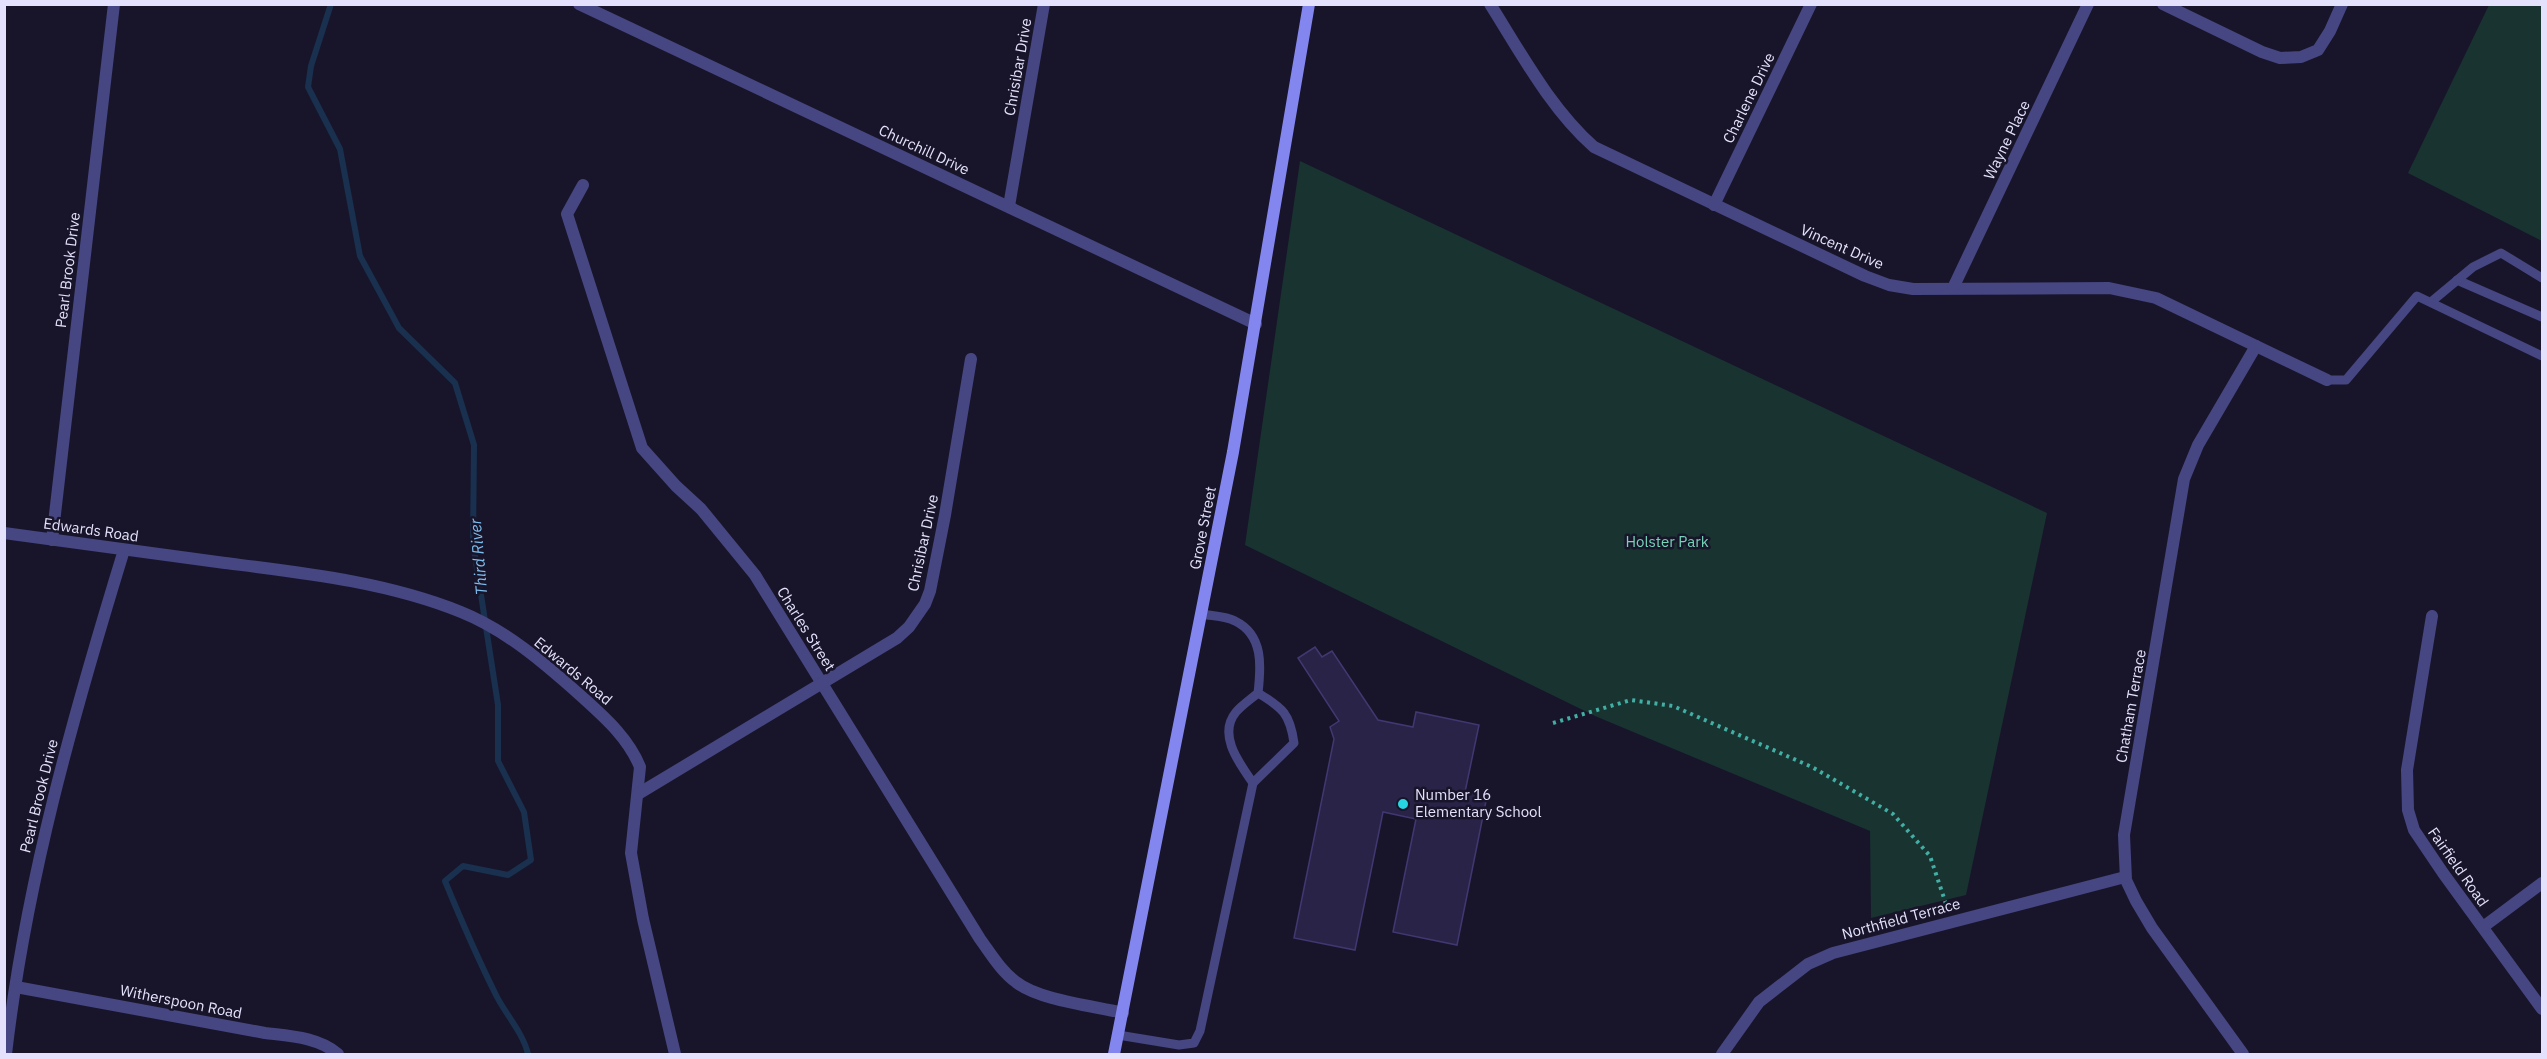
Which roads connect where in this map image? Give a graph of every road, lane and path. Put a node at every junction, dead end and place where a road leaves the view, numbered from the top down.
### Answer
1 (114, 4) edge
2 (579, 4) edge
3 (1044, 4) edge
4 (1309, 4) edge
5 (1490, 4) edge
6 (1810, 4) edge
7 (2088, 4) edge
8 (2163, 4) edge
9 (2342, 4) edge
10 (584, 185) dead end
11 (1714, 205) junction
12 (1009, 206) junction
13 (2542, 278) edge
14 (2457, 280) junction
15 (1953, 288) junction
16 (2431, 302) junction
17 (2542, 317) edge
18 (1256, 324) junction
19 (2256, 346) junction
20 (2542, 356) edge
21 (971, 359) dead end
22 (2327, 380) joint
23 (4, 533) edge
24 (52, 540) junction
25 (124, 550) junction
26 (1202, 614) junction
27 (2432, 616) dead end
28 (822, 683) junction
29 (1258, 693) junction
30 (1552, 723) dead end
31 (1253, 783) junction
32 (638, 794) junction
33 (2125, 877) junction
34 (2542, 883) edge
35 (1952, 921) junction
36 (2483, 927) junction
37 (16, 987) junction
38 (2542, 1009) edge
39 (1123, 1013) junction
40 (1118, 1035) junction
41 (6, 1054) edge
42 (338, 1054) edge
43 (675, 1054) edge
44 (1114, 1054) edge
45 (1722, 1054) edge
46 (2243, 1054) edge

1 - 24 street, Pearl Brook Drive
2 - 12 street, Churchill Drive
3 - 12 street, Chrisibar Drive
4 - 18 street, Grove Street
5 - 11 street, Vincent Drive
6 - 11 street, Charlene Drive
7 - 15 street, Wayne Place
8 - 9 street
10 - 28 street, Charles Street
11 - 15 street, Vincent Drive
12 - 18 street, Churchill Drive
13 - 14 lane
14 - 16 lane
14 - 17 lane
15 - 19 street, Vincent Drive
16 - 20 lane
16 - 22 lane
18 - 26 street, Grove Street
19 - 22 street, Vincent Drive
19 - 33 street, Chatham Terrace
21 - 28 street, Chrisibar Drive
23 - 24 street, Edwards Road
24 - 25 street, Edwards Road
25 - 32 street, Edwards Road
25 - 37 street, Pearl Brook Drive
26 - 29 lane
26 - 39 street, Grove Street
27 - 36 street, Fairfield Road
28 - 32 street, Chrisibar Drive
28 - 39 street, Charles Street
29 - 31 lane
29 - 31 lane
30 - 35 path
31 - 40 lane
32 - 43 street, Edwards Road
33 - 35 street, Northfield Terrace
33 - 46 street, Chatham Terrace
34 - 36 street
35 - 45 street, Northfield Terrace
36 - 38 street, Fairfield Road
37 - 41 street, Pearl Brook Drive
37 - 42 street, Witherspoon Road
39 - 40 street, Grove Street
40 - 44 street, Grove Street

